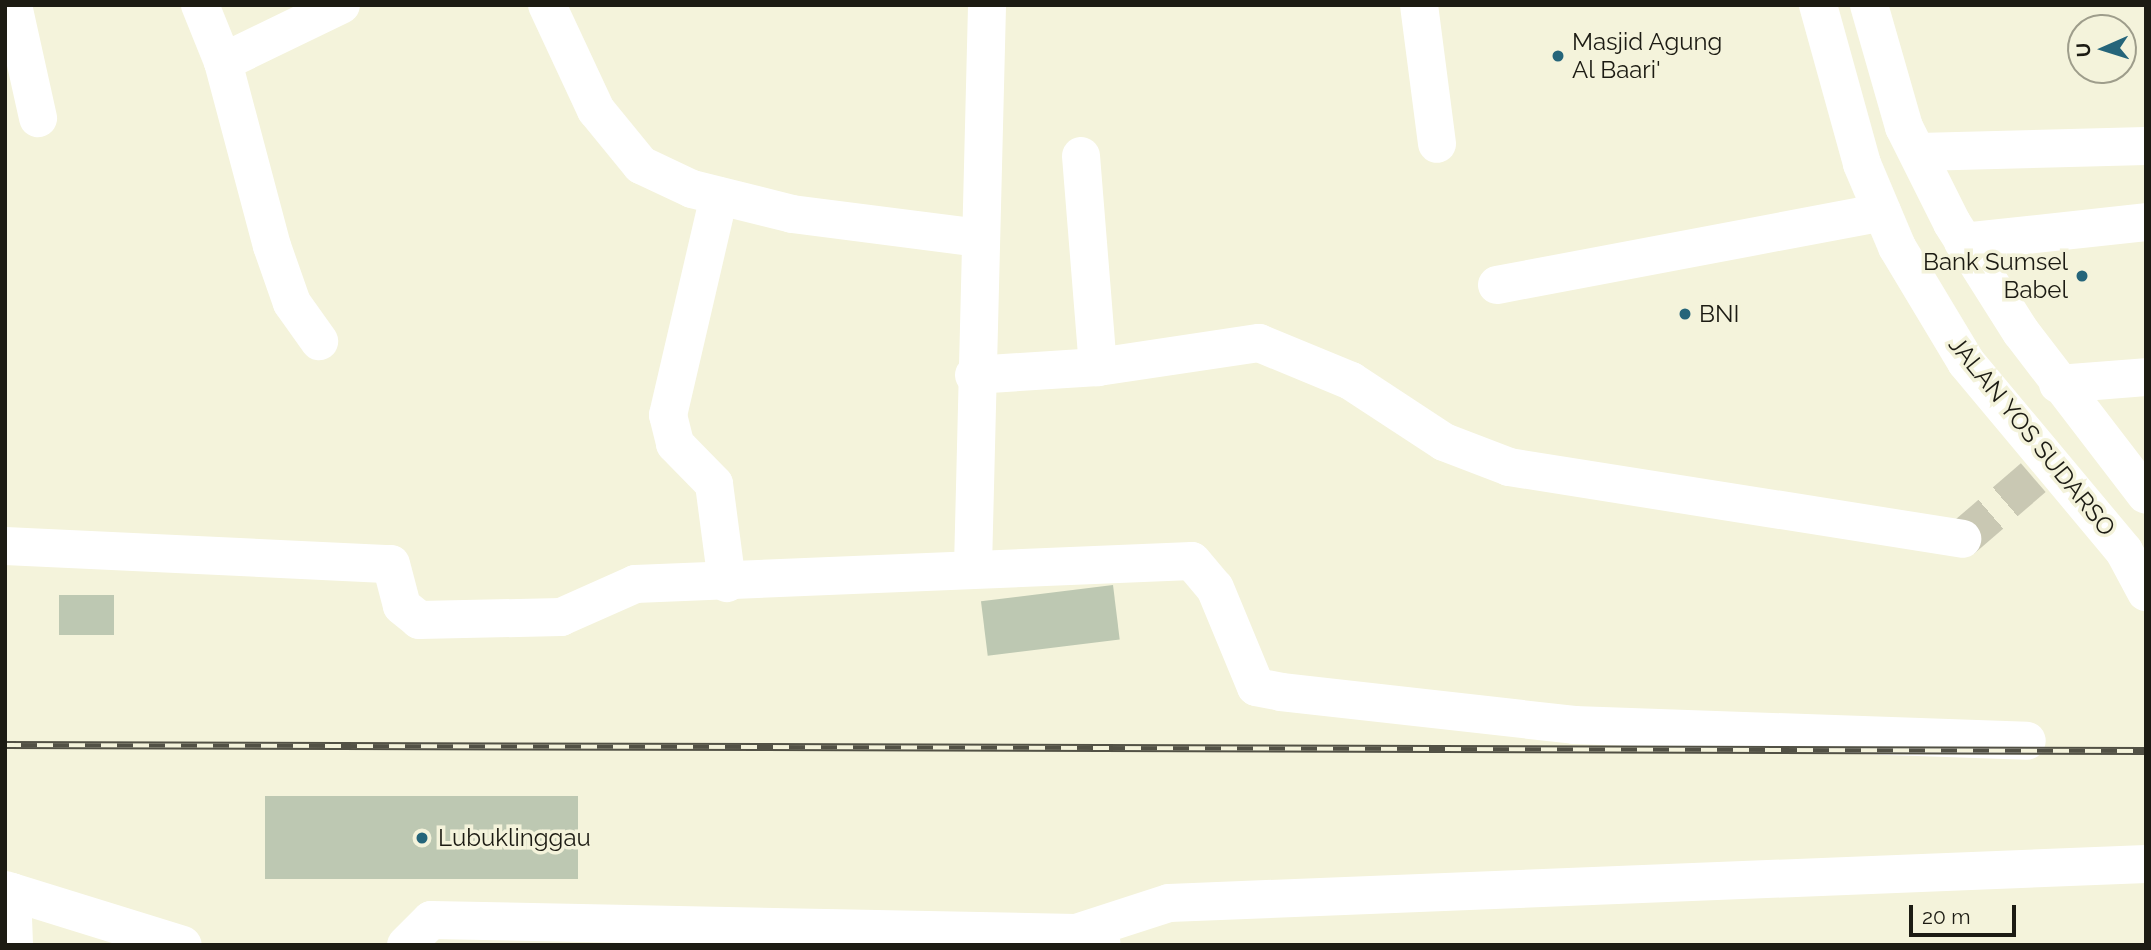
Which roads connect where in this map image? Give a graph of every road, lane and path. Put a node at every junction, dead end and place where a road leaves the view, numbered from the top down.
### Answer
1 (13, 5) edge
2 (200, 5) edge
3 (341, 5) edge
4 (547, 5) edge
5 (987, 5) edge
6 (1419, 5) edge
7 (1818, 5) edge
8 (1869, 5) edge
9 (223, 62) junction
10 (38, 118) dead end
11 (1437, 144) dead end
12 (2146, 146) edge
13 (1919, 152) junction
14 (1081, 156) dead end
15 (1861, 164) junction
16 (719, 196) junction
17 (1882, 212) junction
18 (2146, 222) edge
19 (980, 238) junction
20 (1963, 242) junction
21 (1497, 285) dead end
22 (319, 341) dead end
23 (1098, 367) junction
24 (974, 375) junction
25 (2146, 377) edge
26 (2058, 384) junction
27 (2146, 495) edge
28 (1962, 540) dead end
29 (5, 546) edge
30 (2135, 549) edge
31 (973, 567) junction
32 (727, 583) junction
33 (2146, 592) edge
34 (2027, 741) dead end
35 (2146, 864) edge
36 (9, 891) edge
37 (1093, 939) edge
38 (14, 945) edge
39 (183, 945) edge
40 (407, 945) edge

1 - 10 main road
2 - 9 main road
3 - 9 main road
4 - 16 main road
5 - 19 main road
6 - 11 main road
7 - 15 main road, JALAN YOS SUDARSO
8 - 13 main road, JALAN YOS SUDARSO
9 - 22 main road
12 - 13 main road
13 - 15 main road
13 - 20 main road, JALAN YOS SUDARSO
14 - 23 main road
15 - 17 main road, JALAN YOS SUDARSO
16 - 19 main road
16 - 32 main road
17 - 21 main road
17 - 30 main road, JALAN YOS SUDARSO
18 - 20 main road
19 - 24 main road
20 - 26 main road, JALAN YOS SUDARSO
23 - 24 main road
23 - 28 main road
24 - 31 main road
25 - 26 main road
26 - 27 main road, JALAN YOS SUDARSO
29 - 32 main road
30 - 33 main road, JALAN YOS SUDARSO
31 - 32 main road
31 - 34 main road
35 - 37 main road
36 - 38 main road
36 - 39 main road
37 - 40 main road

